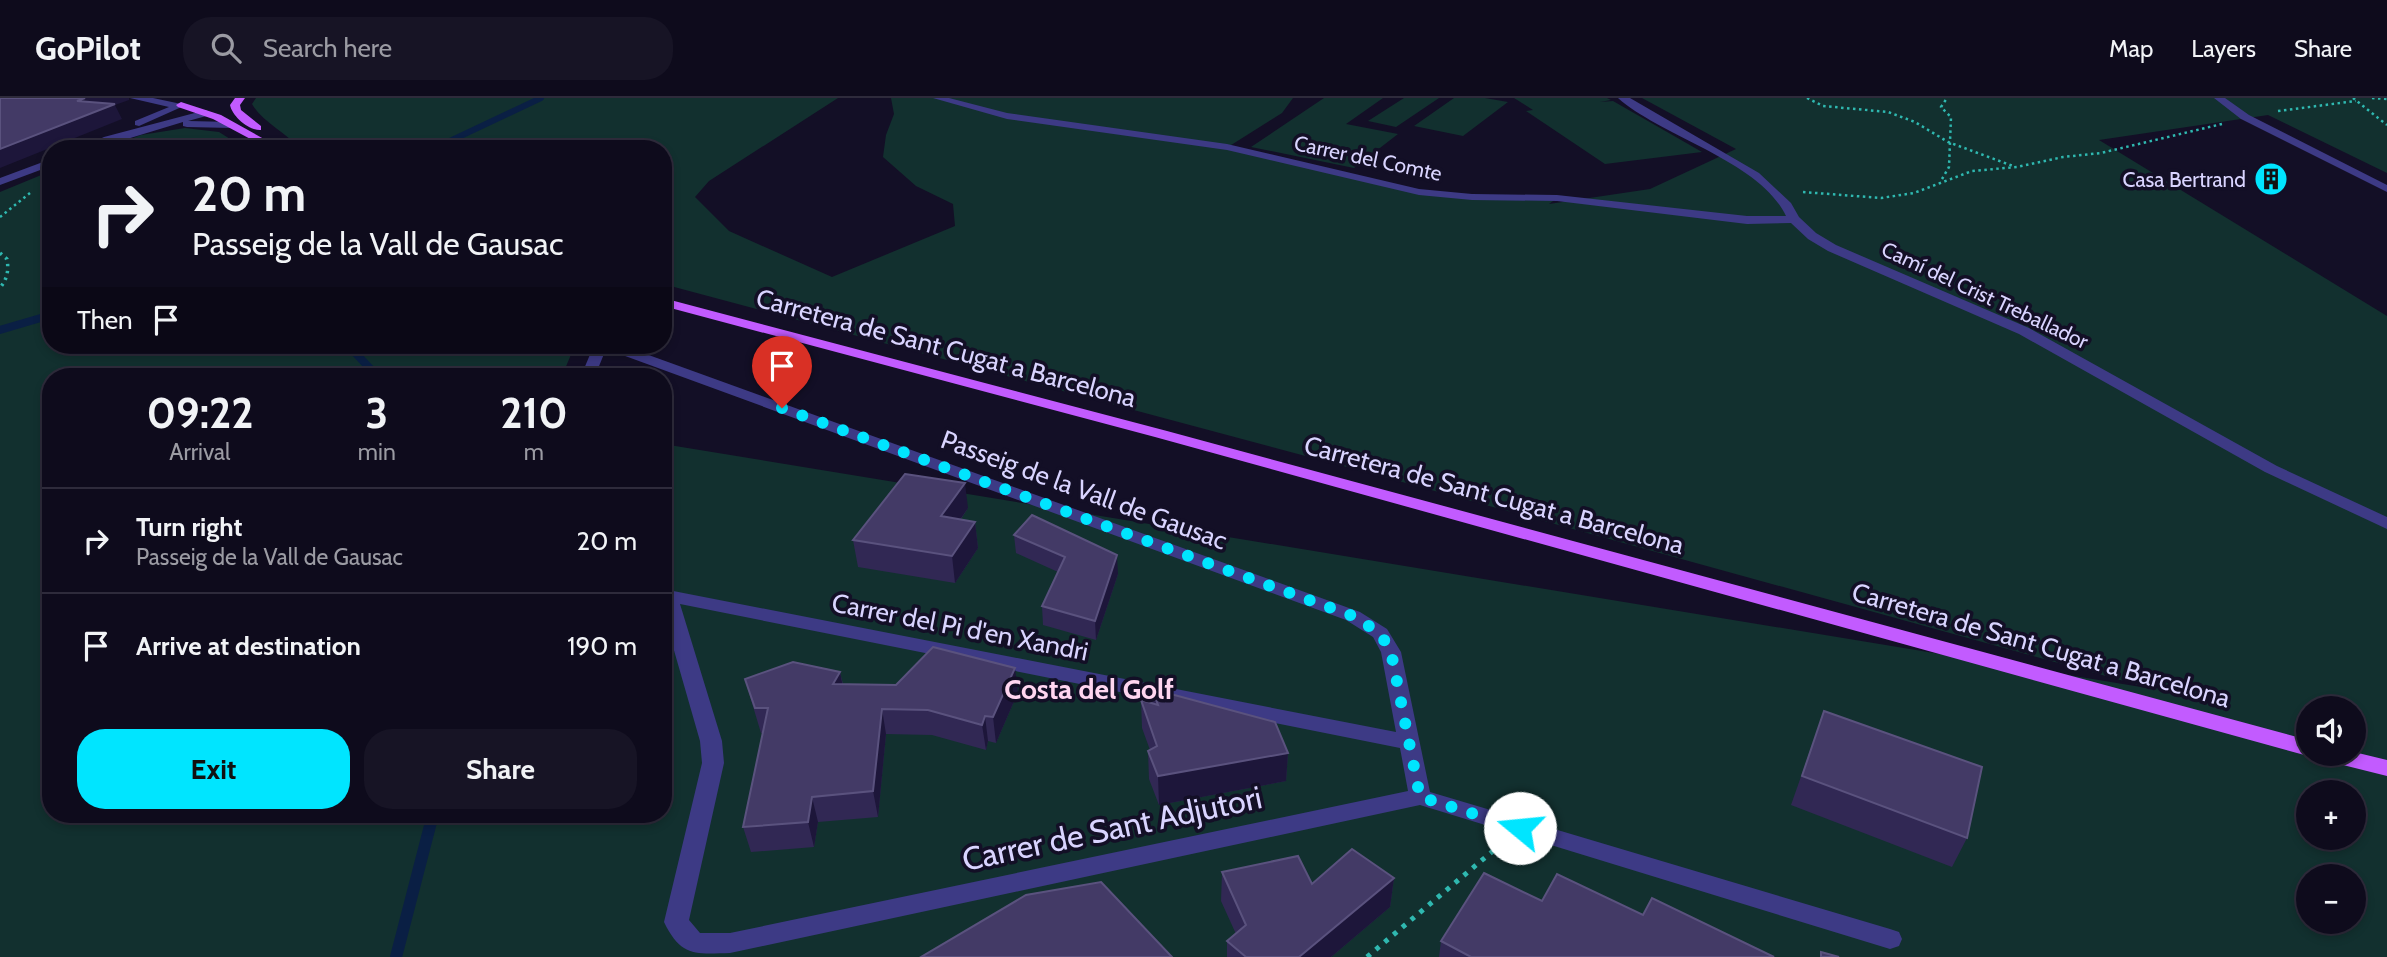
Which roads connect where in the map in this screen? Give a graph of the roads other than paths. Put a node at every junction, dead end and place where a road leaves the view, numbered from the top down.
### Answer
1 (135, 98) edge
2 (232, 98) edge
3 (240, 98) edge
4 (937, 98) edge
5 (1623, 98) edge
6 (2219, 98) edge
7 (200, 100) dead end
8 (181, 105) junction
9 (206, 113) junction
10 (154, 115) junction
11 (168, 123) junction
12 (232, 125) junction
13 (108, 139) joint
14 (260, 140) edge
15 (269, 140) edge
16 (42, 165) edge
17 (0, 168) edge
18 (27, 171) junction
19 (0, 182) edge
20 (2387, 189) edge
21 (1794, 219) junction
22 (672, 304) edge
23 (633, 354) edge
24 (671, 368) edge
25 (672, 368) edge
26 (2387, 524) edge
27 (672, 597) edge
28 (672, 615) edge
29 (1411, 743) junction
30 (2296, 745) edge
31 (2366, 763) edge
32 (2387, 768) edge
33 (1420, 797) junction
34 (1890, 939) dead end

1 - 8 street
2 - 9 main road
3 - 15 main road
4 - 21 street, Carrer del Comte
5 - 21 street, Camí del Crist Treballador
6 - 20 street
7 - 8 main road
8 - 9 main road
8 - 10 street
9 - 11 street
9 - 12 main road
10 - 11 street
10 - 13 street
11 - 12 street
11 - 13 street
12 - 14 main road
16 - 18 street
17 - 18 street
18 - 19 street
21 - 26 street, Camí del Crist Treballador
22 - 30 main road, Carretera de Sant Cugat a Barcelona
23 - 24 street, Passeig de la Vall de Gausac
25 - 29 street, Passeig de la Vall de Gausac
27 - 29 street, Carrer del Pi d'en Xandri
28 - 33 street, Carrer de Sant Adjutori
29 - 33 street, Passeig de la Vall de Gausac
31 - 32 main road
33 - 34 street, Carrer de Sant Adjutori

